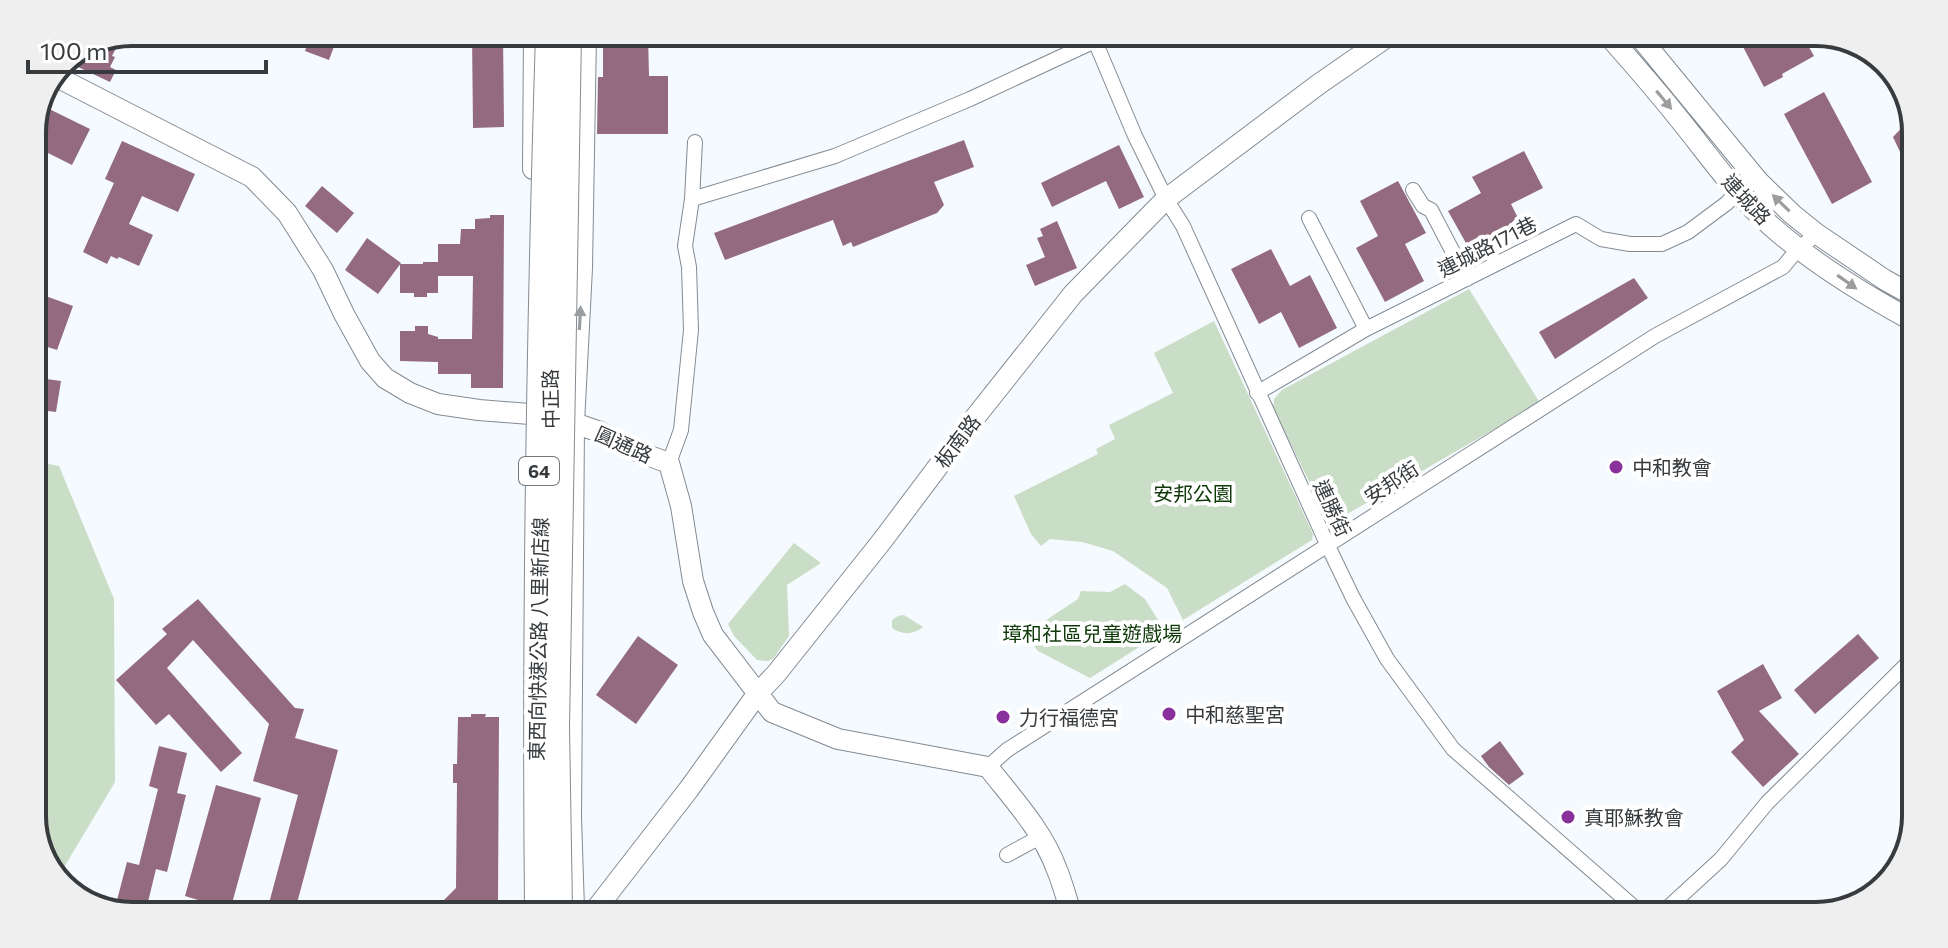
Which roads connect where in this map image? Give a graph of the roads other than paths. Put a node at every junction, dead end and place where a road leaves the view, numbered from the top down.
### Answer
1 (534, 46) edge
2 (549, 46) edge
3 (560, 46) edge
4 (568, 46) edge
5 (586, 46) edge
6 (1081, 46) edge
7 (1099, 46) edge
8 (1374, 46) edge
9 (1617, 46) edge
10 (1647, 46) edge
11 (63, 80) edge
12 (695, 142) dead end
13 (1413, 190) dead end
14 (1737, 192) junction
15 (692, 199) junction
16 (1166, 199) junction
17 (1309, 218) dead end
18 (1817, 234) junction
19 (1798, 249) junction
20 (1467, 279) junction
21 (1902, 289) edge
22 (1902, 315) edge
23 (1366, 329) junction
24 (1257, 393) junction
25 (530, 414) junction
26 (551, 418) junction
27 (574, 423) junction
28 (669, 463) junction
29 (1328, 546) junction
30 (1902, 669) edge
31 (758, 693) junction
32 (988, 767) junction
33 (1040, 837) junction
34 (1007, 855) dead end
35 (526, 902) edge
36 (538, 902) edge
37 (549, 902) edge
38 (559, 902) edge
39 (574, 902) edge
40 (601, 902) edge
41 (1068, 902) edge
42 (1628, 902) edge
43 (1674, 902) edge

1 - 25 main road, 中正路
2 - 36 highway, 東西向快速公路 八里新店線 / 64, bridge
3 - 26 main road, 中正路
4 - 38 highway, 東西向快速公路 八里新店線 / 64, bridge
27 -> 5 main road, 中正路
6 - 15 street, 連勝街
7 - 16 street, 連勝街
8 - 16 main road, 板南路
9 -> 14 main road, 連城路
18 -> 10 main road, 連城路
11 - 25 main road, 圓通路
12 - 15 street
13 - 20 street
14 - 19 main road, 連城路
14 - 20 street, 連城路171巷
15 - 28 street
16 - 24 street, 連勝街
16 - 31 main road, 板南路
17 - 23 street
18 - 19 street, 安邦街
18 - 21 main road, 連城路
19 -> 22 main road, 連城路
19 - 29 street, 安邦街
20 - 23 street, 連城路171巷
23 - 24 street, 連城路171巷
24 - 29 street, 連勝街
25 - 26 main road, 圓通路
25 - 35 main road, 中正路
26 - 27 main road, 圓通路
26 - 37 main road, 中正路
27 - 28 main road, 圓通路
27 - 39 main road, 中正路
28 - 31 main road, 圓通路
29 - 32 street, 安邦街
29 - 42 street, 連勝街
30 - 43 street
31 - 32 main road, 圓通路
31 - 40 main road, 板南路
32 - 33 main road
33 - 34 street
33 - 41 main road

